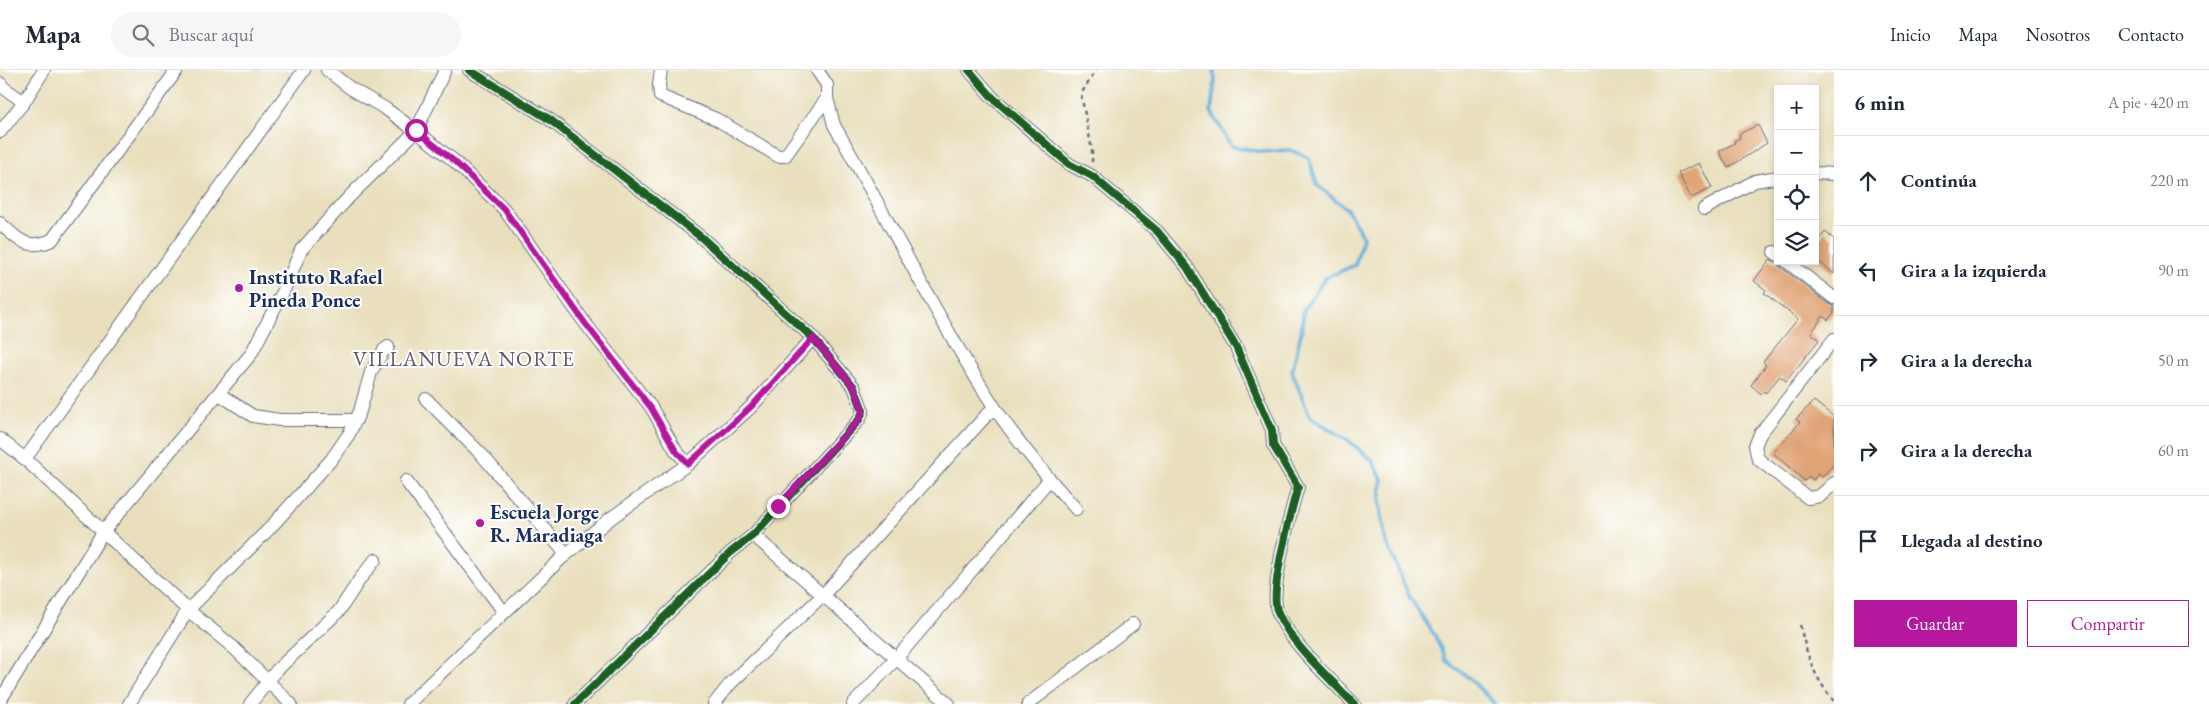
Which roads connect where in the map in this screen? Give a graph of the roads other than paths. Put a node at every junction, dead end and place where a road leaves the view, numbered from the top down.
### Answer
1 (44, 70) edge
2 (177, 70) edge
3 (304, 70) edge
4 (327, 70) edge
5 (445, 70) edge
6 (469, 70) edge
7 (661, 70) edge
8 (817, 70) edge
9 (969, 70) edge
10 (0, 83) edge
11 (828, 98) junction
12 (24, 102) junction
13 (416, 130) junction
14 (0, 132) edge
15 (1819, 173) edge
16 (1834, 174) edge
17 (1774, 178) edge
18 (1704, 208) dead end
19 (0, 223) edge
20 (1791, 265) edge
21 (1834, 298) edge
22 (813, 338) junction
23 (1834, 339) edge
24 (388, 347) dead end
25 (219, 394) junction
26 (426, 399) dead end
27 (994, 407) junction
28 (356, 420) junction
29 (0, 439) edge
30 (25, 459) junction
31 (688, 464) junction
32 (1050, 480) junction
33 (406, 481) dead end
34 (1834, 483) edge
35 (1076, 509) dead end
36 (103, 532) junction
37 (753, 535) junction
38 (566, 554) junction
39 (375, 560) dead end
40 (823, 596) junction
41 (188, 610) junction
42 (504, 612) junction
43 (1133, 624) dead end
44 (896, 659) junction
45 (268, 680) junction
46 (0, 701) edge
47 (129, 704) edge
48 (250, 704) edge
49 (291, 704) edge
50 (408, 704) edge
51 (575, 704) edge
52 (714, 704) edge
53 (853, 704) edge
54 (949, 704) edge
55 (1028, 704) edge
56 (1354, 704) edge

1 - 12 street
2 - 19 street
3 - 30 street
4 - 13 street
5 - 13 street
6 - 22 street
7 - 11 street
8 - 11 street
9 - 56 street
10 - 12 street
11 - 27 street
12 - 14 street
13 - 25 street
13 - 31 street
15 - 16 street
17 - 18 street
20 - 21 street
22 - 31 street
22 - 37 street
23 - 34 street
24 - 28 street
25 - 28 street
25 - 36 street
26 - 38 street
27 - 32 street
27 - 40 street
28 - 41 street
29 - 30 street
30 - 36 street
31 - 38 street
32 - 35 street
32 - 44 street
33 - 42 street
36 - 41 street
36 - 46 street
37 - 40 street
37 - 51 street
38 - 42 street
39 - 45 street
40 - 44 street
40 - 52 street
41 - 45 street
41 - 47 street
42 - 50 street
43 - 55 street
44 - 53 street
44 - 54 street
45 - 48 street
45 - 49 street

